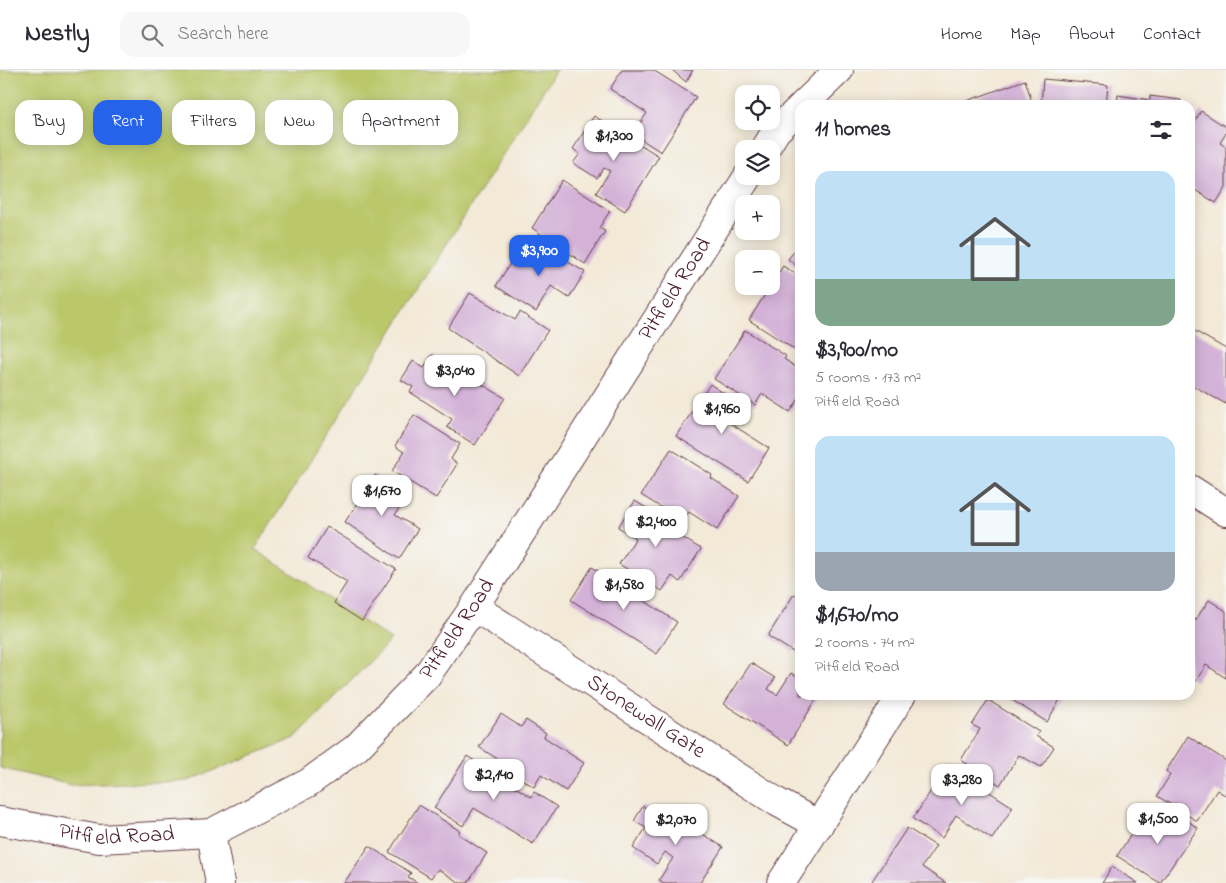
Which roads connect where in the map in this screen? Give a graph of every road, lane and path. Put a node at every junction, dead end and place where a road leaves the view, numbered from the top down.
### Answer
1 (838, 70) edge
2 (808, 100) edge
3 (795, 113) edge
4 (770, 140) edge
5 (742, 185) edge
6 (1195, 491) edge
7 (1226, 512) edge
8 (474, 607) junction
9 (899, 700) edge
10 (0, 821) edge
11 (819, 825) junction
12 (210, 833) junction
13 (220, 883) edge
14 (781, 883) edge

1 - 2 street
3 - 4 street
5 - 8 street, Pitfield Road
6 - 7 street
8 - 11 street, Stonewall Gate
8 - 12 street, Pitfield Road
9 - 11 street
10 - 12 street, Pitfield Road
11 - 14 street
12 - 13 street

